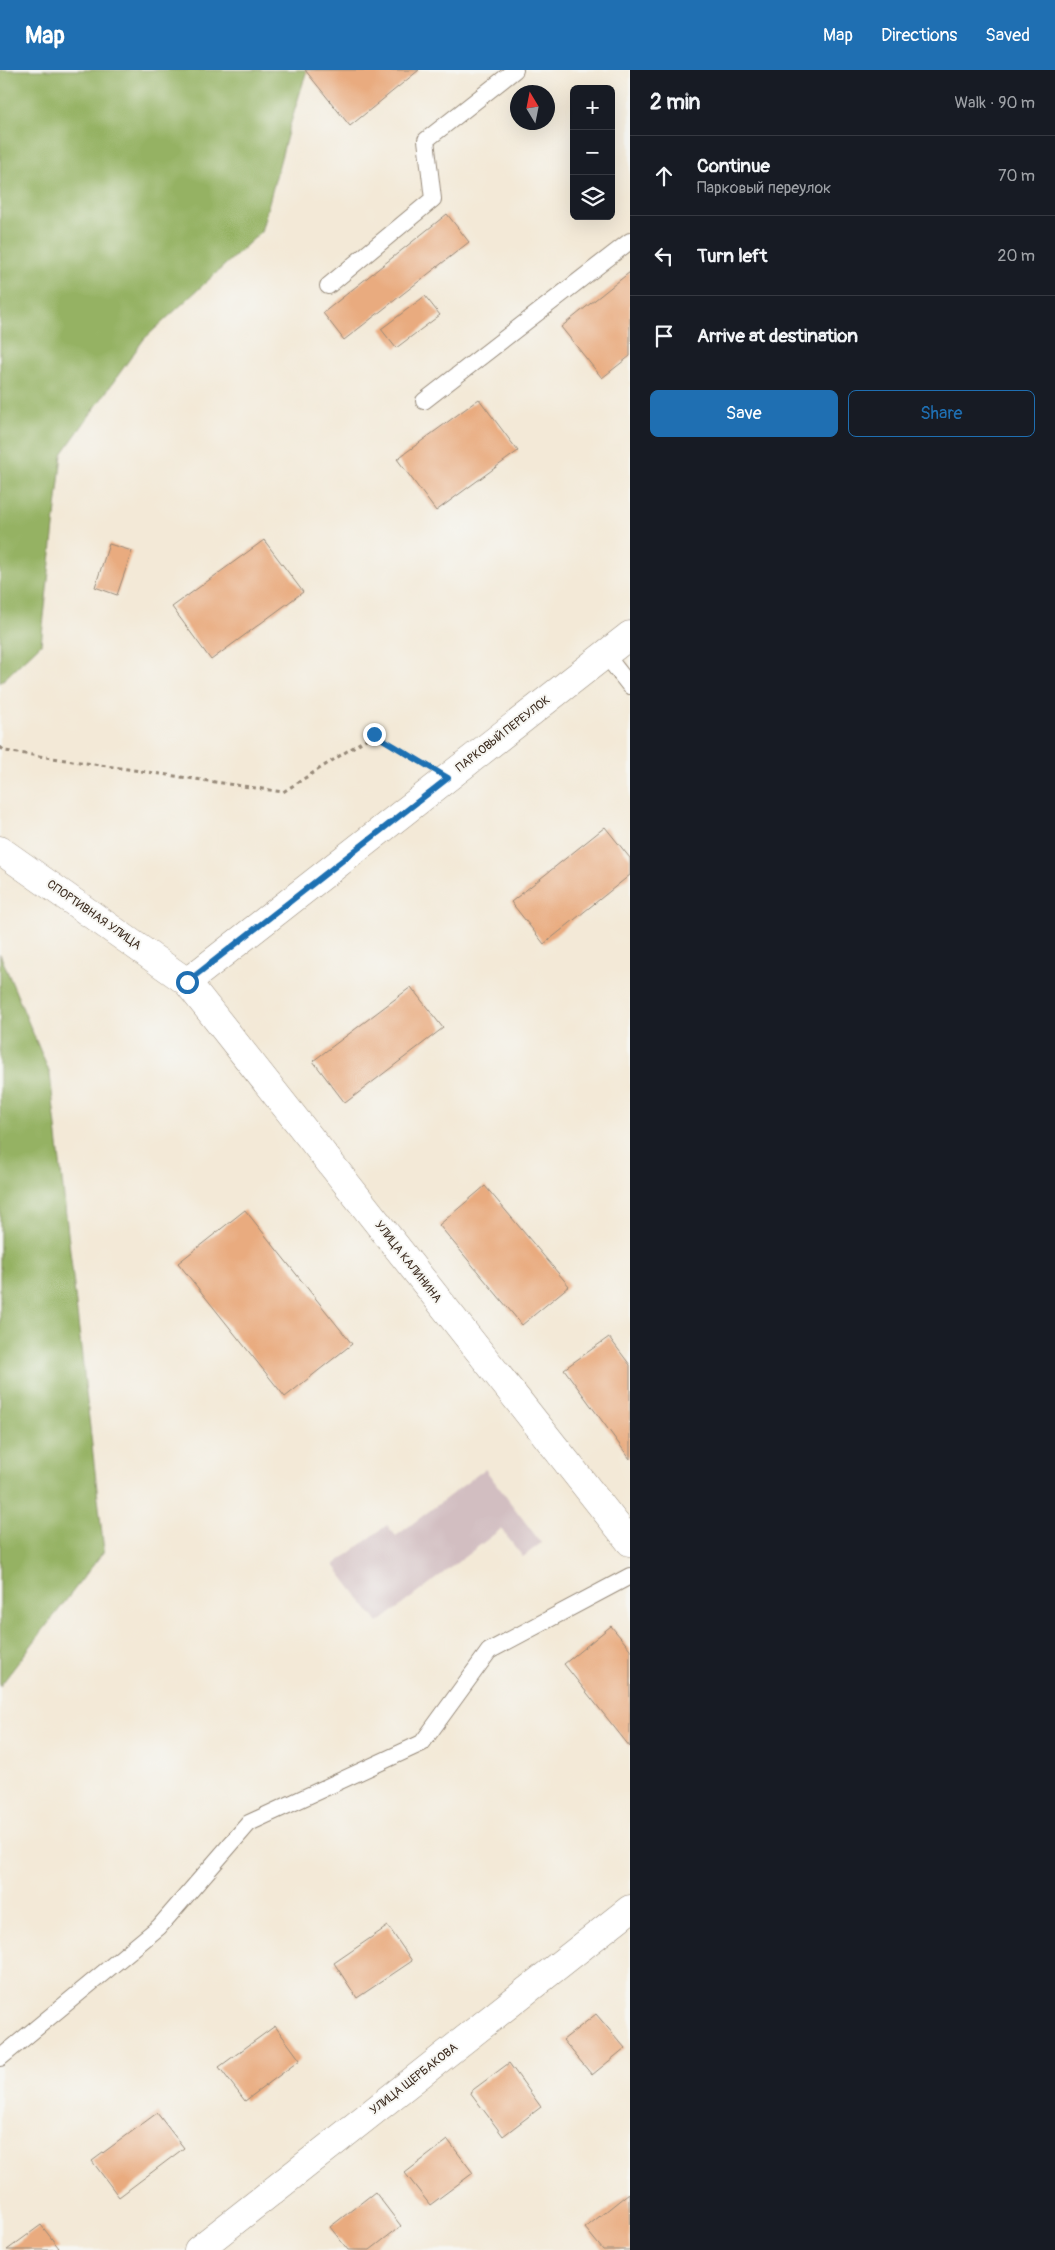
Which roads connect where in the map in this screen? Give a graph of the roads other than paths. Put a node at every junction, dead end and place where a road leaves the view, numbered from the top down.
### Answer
1 (515, 70) edge
2 (630, 241) edge
3 (328, 286) dead end
4 (424, 402) dead end
5 (630, 635) edge
6 (605, 654) junction
7 (630, 686) edge
8 (0, 850) edge
9 (187, 982) junction
10 (630, 1542) edge
11 (630, 1576) edge
12 (630, 1909) edge
13 (0, 2058) edge
14 (198, 2250) edge

1 - 3 lane
2 - 4 lane
5 - 6 street, ПАРКОВЫЙ ПЕРЕУЛОК
6 - 7 lane
6 - 9 street, ПАРКОВЫЙ ПЕРЕУЛОК
8 - 9 street, СПОРТИВНАЯ УЛИЦА
9 - 10 street, УЛИЦА КАЛИНИНА
11 - 13 lane
12 - 14 street, УЛИЦА ЩЕРБАКОВА

